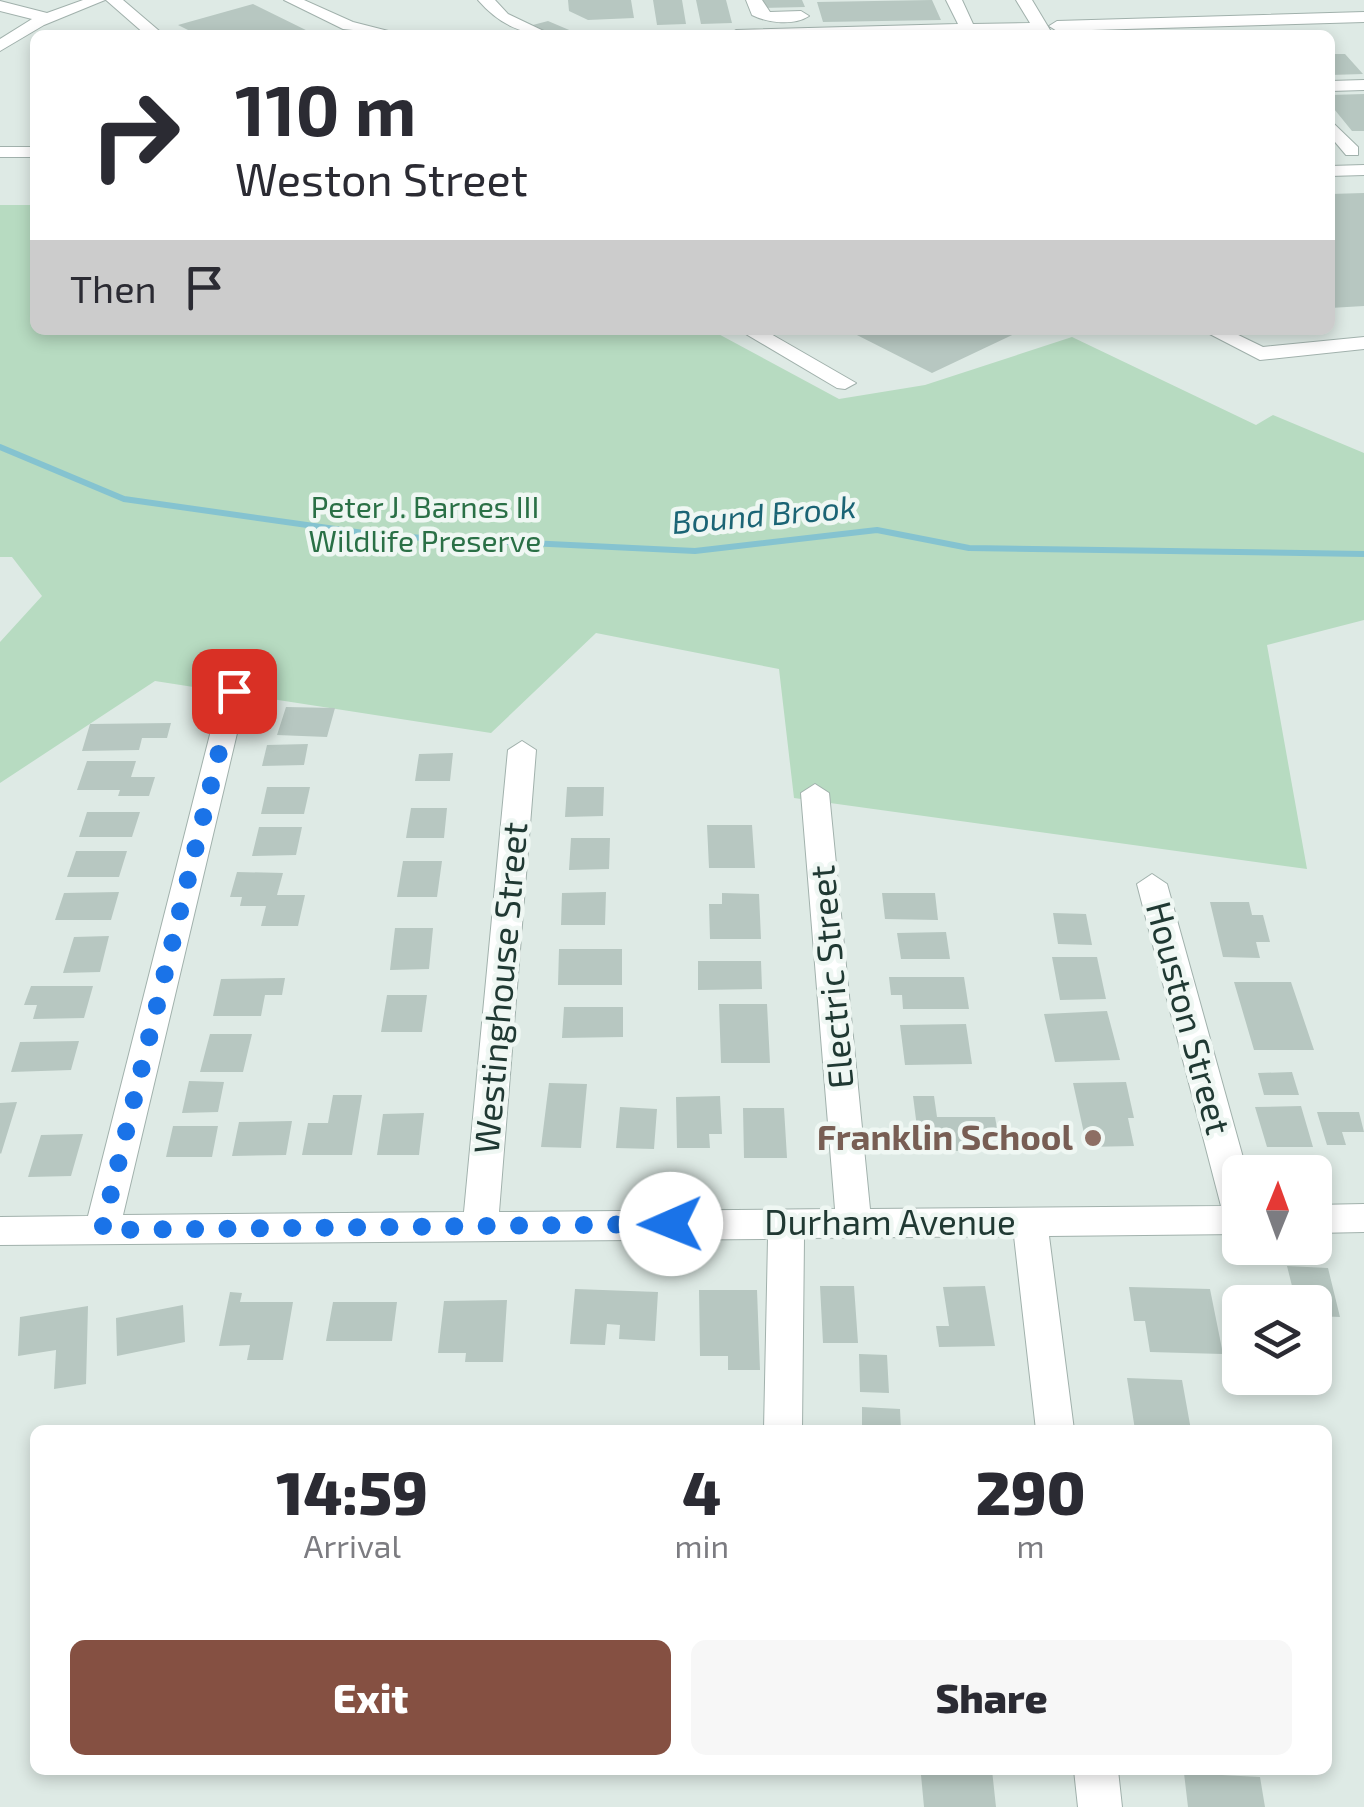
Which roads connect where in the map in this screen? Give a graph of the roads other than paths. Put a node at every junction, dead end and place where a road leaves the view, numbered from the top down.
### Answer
1 (97, 0) edge
2 (114, 0) edge
3 (292, 0) edge
4 (486, 0) edge
5 (754, 0) edge
6 (954, 0) edge
7 (1024, 0) edge
8 (0, 6) edge
9 (802, 16) dead end
10 (1364, 17) edge
11 (48, 18) junction
12 (968, 29) junction
13 (1047, 29) edge
14 (150, 30) edge
15 (370, 30) edge
16 (533, 30) edge
17 (950, 30) edge
18 (0, 46) edge
19 (1364, 84) edge
20 (1335, 86) edge
21 (1335, 130) edge
22 (0, 152) edge
23 (30, 152) edge
24 (1358, 154) edge
25 (1364, 170) edge
26 (1335, 171) edge
27 (758, 335) edge
28 (1222, 335) edge
29 (1364, 343) edge
30 (845, 382) dead end
31 (234, 691) dead end
32 (522, 750) dead end
33 (815, 793) dead end
34 (1152, 884) dead end
35 (1225, 1155) edge
36 (1364, 1218) edge
37 (1332, 1219) edge
38 (1222, 1220) edge
39 (786, 1222) junction
40 (854, 1222) junction
41 (1030, 1223) junction
42 (480, 1227) junction
43 (0, 1230) edge
44 (102, 1230) junction
45 (783, 1425) edge
46 (1054, 1425) edge
47 (1097, 1775) edge
48 (1100, 1807) edge

1 - 11 street
2 - 14 street
3 - 15 street
4 - 16 street
5 - 9 street
6 - 12 street
7 - 13 street
8 - 11 street
10 - 13 street
11 - 18 street
12 - 13 street
12 - 17 street
19 - 20 street
21 - 24 street
22 - 23 street
25 - 26 street
27 - 30 street
28 - 29 street
31 - 44 street
32 - 42 street, Westinghouse Street
33 - 40 street, Electric Street
34 - 35 street, Houston Street
36 - 37 street
38 - 41 street, Durham Avenue
39 - 40 street, Durham Avenue
39 - 42 street, Durham Avenue
39 - 45 street
40 - 41 street, Durham Avenue
41 - 46 street
42 - 44 street, Durham Avenue
43 - 44 street, Durham Avenue
47 - 48 street

